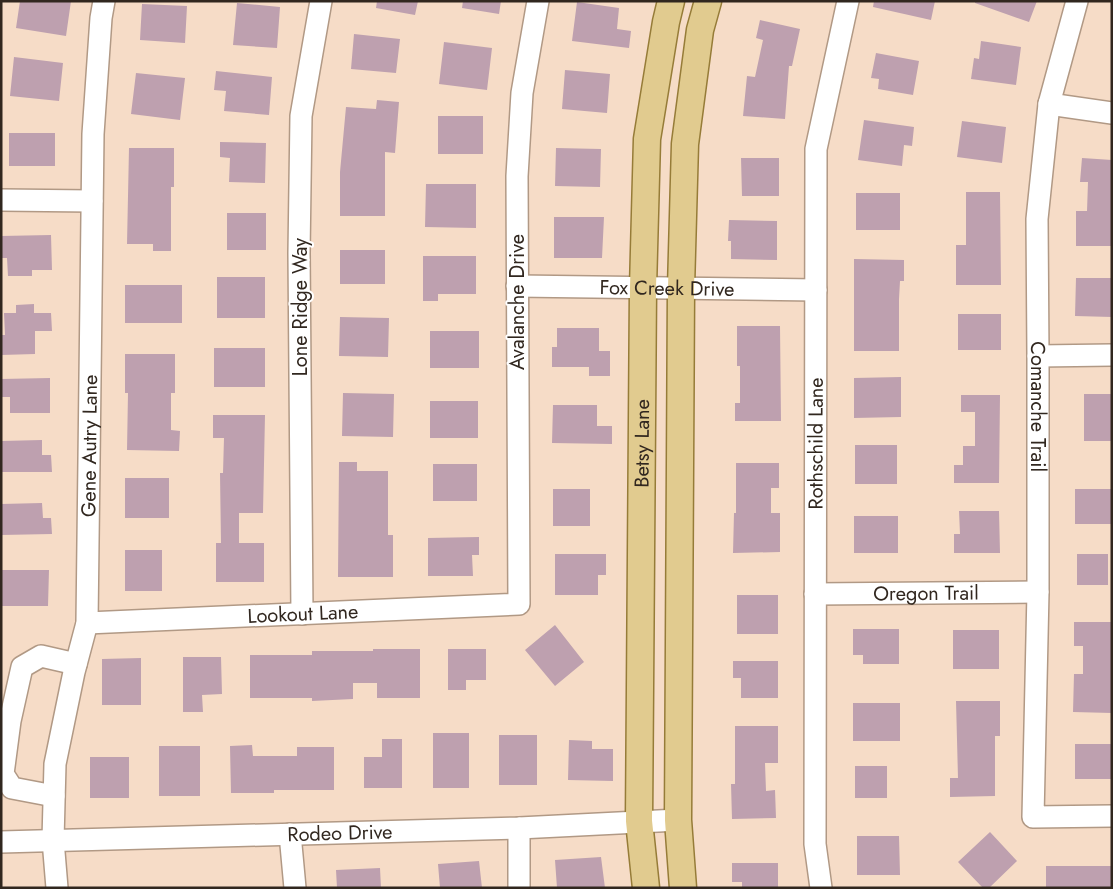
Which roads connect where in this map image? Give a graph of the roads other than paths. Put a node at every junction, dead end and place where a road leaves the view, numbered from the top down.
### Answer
1 (104, 1) edge
2 (321, 1) edge
3 (538, 1) edge
4 (671, 1) edge
5 (708, 1) edge
6 (848, 1) edge
7 (1078, 1) edge
8 (1049, 104) junction
9 (1112, 113) edge
10 (1, 200) edge
11 (92, 201) junction
12 (517, 286) junction
13 (643, 288) junction
14 (681, 288) junction
15 (816, 290) junction
16 (1112, 355) edge
17 (1038, 356) junction
18 (1038, 592) junction
19 (815, 594) junction
20 (519, 604) joint
21 (302, 614) junction
22 (87, 623) junction
23 (76, 664) junction
24 (54, 796) junction
25 (1112, 816) edge
26 (678, 820) junction
27 (639, 821) junction
28 (519, 828) junction
29 (290, 834) junction
30 (54, 840) junction
31 (1, 842) edge
32 (57, 888) edge
33 (295, 888) edge
34 (519, 888) edge
35 (646, 888) edge
36 (683, 888) edge
37 (821, 888) edge

1 - 11 street, Gene Autry Lane
2 - 21 street, Lone Ridge Way
3 - 12 street, Avalanche Drive
4 - 13 main road, Betsy Lane
5 - 14 main road, Betsy Lane
6 - 15 street, Rothschild Lane
7 - 8 street, Comanche Trail
8 - 9 street
8 - 17 street, Comanche Trail
10 - 11 street
11 - 22 street, Gene Autry Lane
12 - 13 street, Fox Creek Drive
12 - 20 street, Avalanche Drive
13 - 14 street, Fox Creek Drive
13 - 27 main road, Betsy Lane
14 - 15 street, Fox Creek Drive
14 - 26 main road, Betsy Lane
15 - 19 street, Rothschild Lane
16 - 17 street
17 - 18 street, Comanche Trail
18 - 19 street, Oregon Trail
18 - 25 street, Comanche Trail
19 - 37 street, Rothschild Lane
20 - 21 street, Lookout Lane
21 - 22 street, Lookout Lane
22 - 23 street, Gene Autry Lane
23 - 24 street, Gene Autry Lane
23 - 24 street
24 - 30 street, Gene Autry Lane
26 - 27 street, Rodeo Drive
26 - 36 main road, Betsy Lane
27 - 28 street, Rodeo Drive
27 - 35 main road, Betsy Lane
28 - 29 street, Rodeo Drive
28 - 34 street
29 - 30 street, Rodeo Drive
29 - 33 street
30 - 31 street, Rodeo Drive
30 - 32 street, Gene Autry Lane

